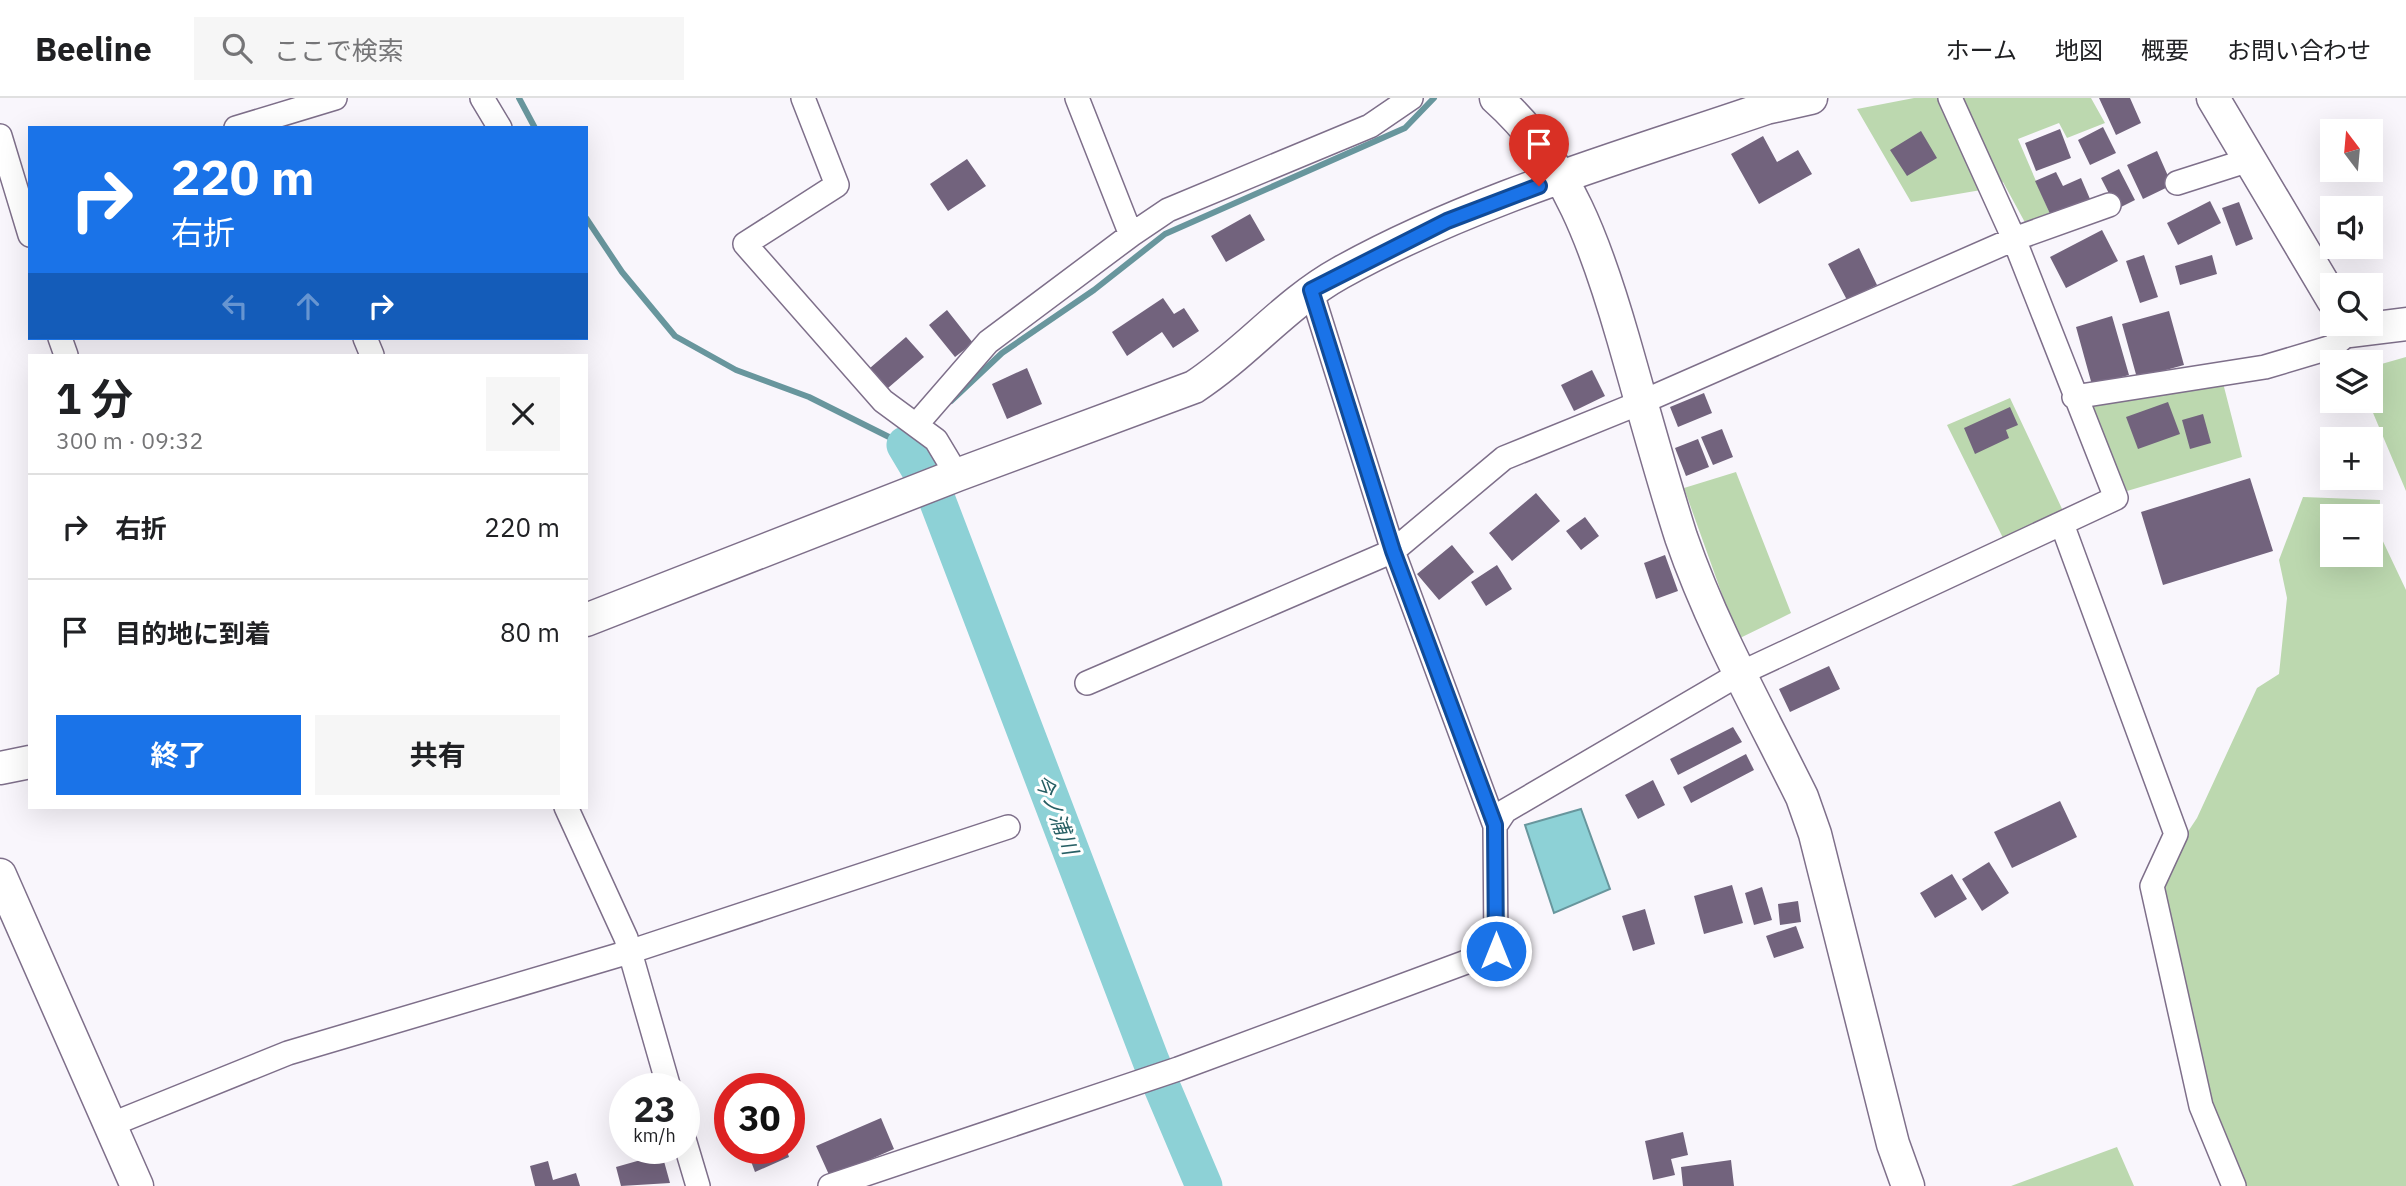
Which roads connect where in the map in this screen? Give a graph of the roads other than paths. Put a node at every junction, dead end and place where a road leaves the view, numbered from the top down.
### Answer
1 (335, 98) edge
2 (482, 98) edge
3 (803, 98) edge
4 (1077, 98) edge
5 (1411, 98) edge
6 (1496, 98) edge
7 (1811, 98) edge
8 (1950, 98) edge
9 (2213, 98) edge
10 (1764, 103) edge
11 (272, 114) edge
12 (241, 126) edge
13 (499, 126) edge
14 (0, 136) edge
15 (2249, 160) junction
16 (1562, 178) junction
17 (2177, 183) dead end
18 (16, 193) edge
19 (2109, 205) dead end
20 (28, 229) edge
21 (1130, 235) junction
22 (2014, 239) junction
23 (2320, 278) edge
24 (1311, 290) junction
25 (2406, 324) edge
26 (2383, 325) edge
27 (2341, 336) edge
28 (2074, 397) junction
29 (1642, 402) junction
30 (916, 425) junction
31 (957, 475) junction
32 (2063, 524) junction
33 (1393, 551) junction
34 (588, 619) edge
35 (1741, 673) junction
36 (1087, 683) dead end
37 (28, 762) edge
38 (0, 768) edge
39 (567, 809) edge
40 (1495, 825) junction
41 (1008, 827) dead end
42 (0, 875) edge
43 (629, 952) junction
44 (665, 1073) edge
45 (110, 1125) junction
46 (691, 1164) edge
47 (137, 1186) edge
48 (698, 1186) edge
49 (830, 1186) edge
50 (1908, 1186) edge
51 (2234, 1186) edge

1 - 11 street
2 - 13 street
3 - 30 street
4 - 21 street
5 - 21 street
6 - 16 street
7 - 10 street
8 - 22 street
9 - 15 street
10 - 16 street
11 - 12 street
14 - 18 street
15 - 17 street
15 - 23 street
16 - 24 street
16 - 29 street
18 - 20 street
19 - 22 street
21 - 30 street
22 - 28 street
22 - 29 street
24 - 31 street
24 - 33 street
25 - 26 street
27 - 28 street
28 - 32 street
29 - 33 street
29 - 35 street
30 - 31 street
31 - 34 street
32 - 35 street
32 - 51 street
33 - 36 street
33 - 40 street
35 - 40 street
35 - 50 street
37 - 38 street
39 - 43 street
40 - 49 street
41 - 43 street
42 - 45 street
43 - 44 street
43 - 45 street
45 - 47 street
46 - 48 street

